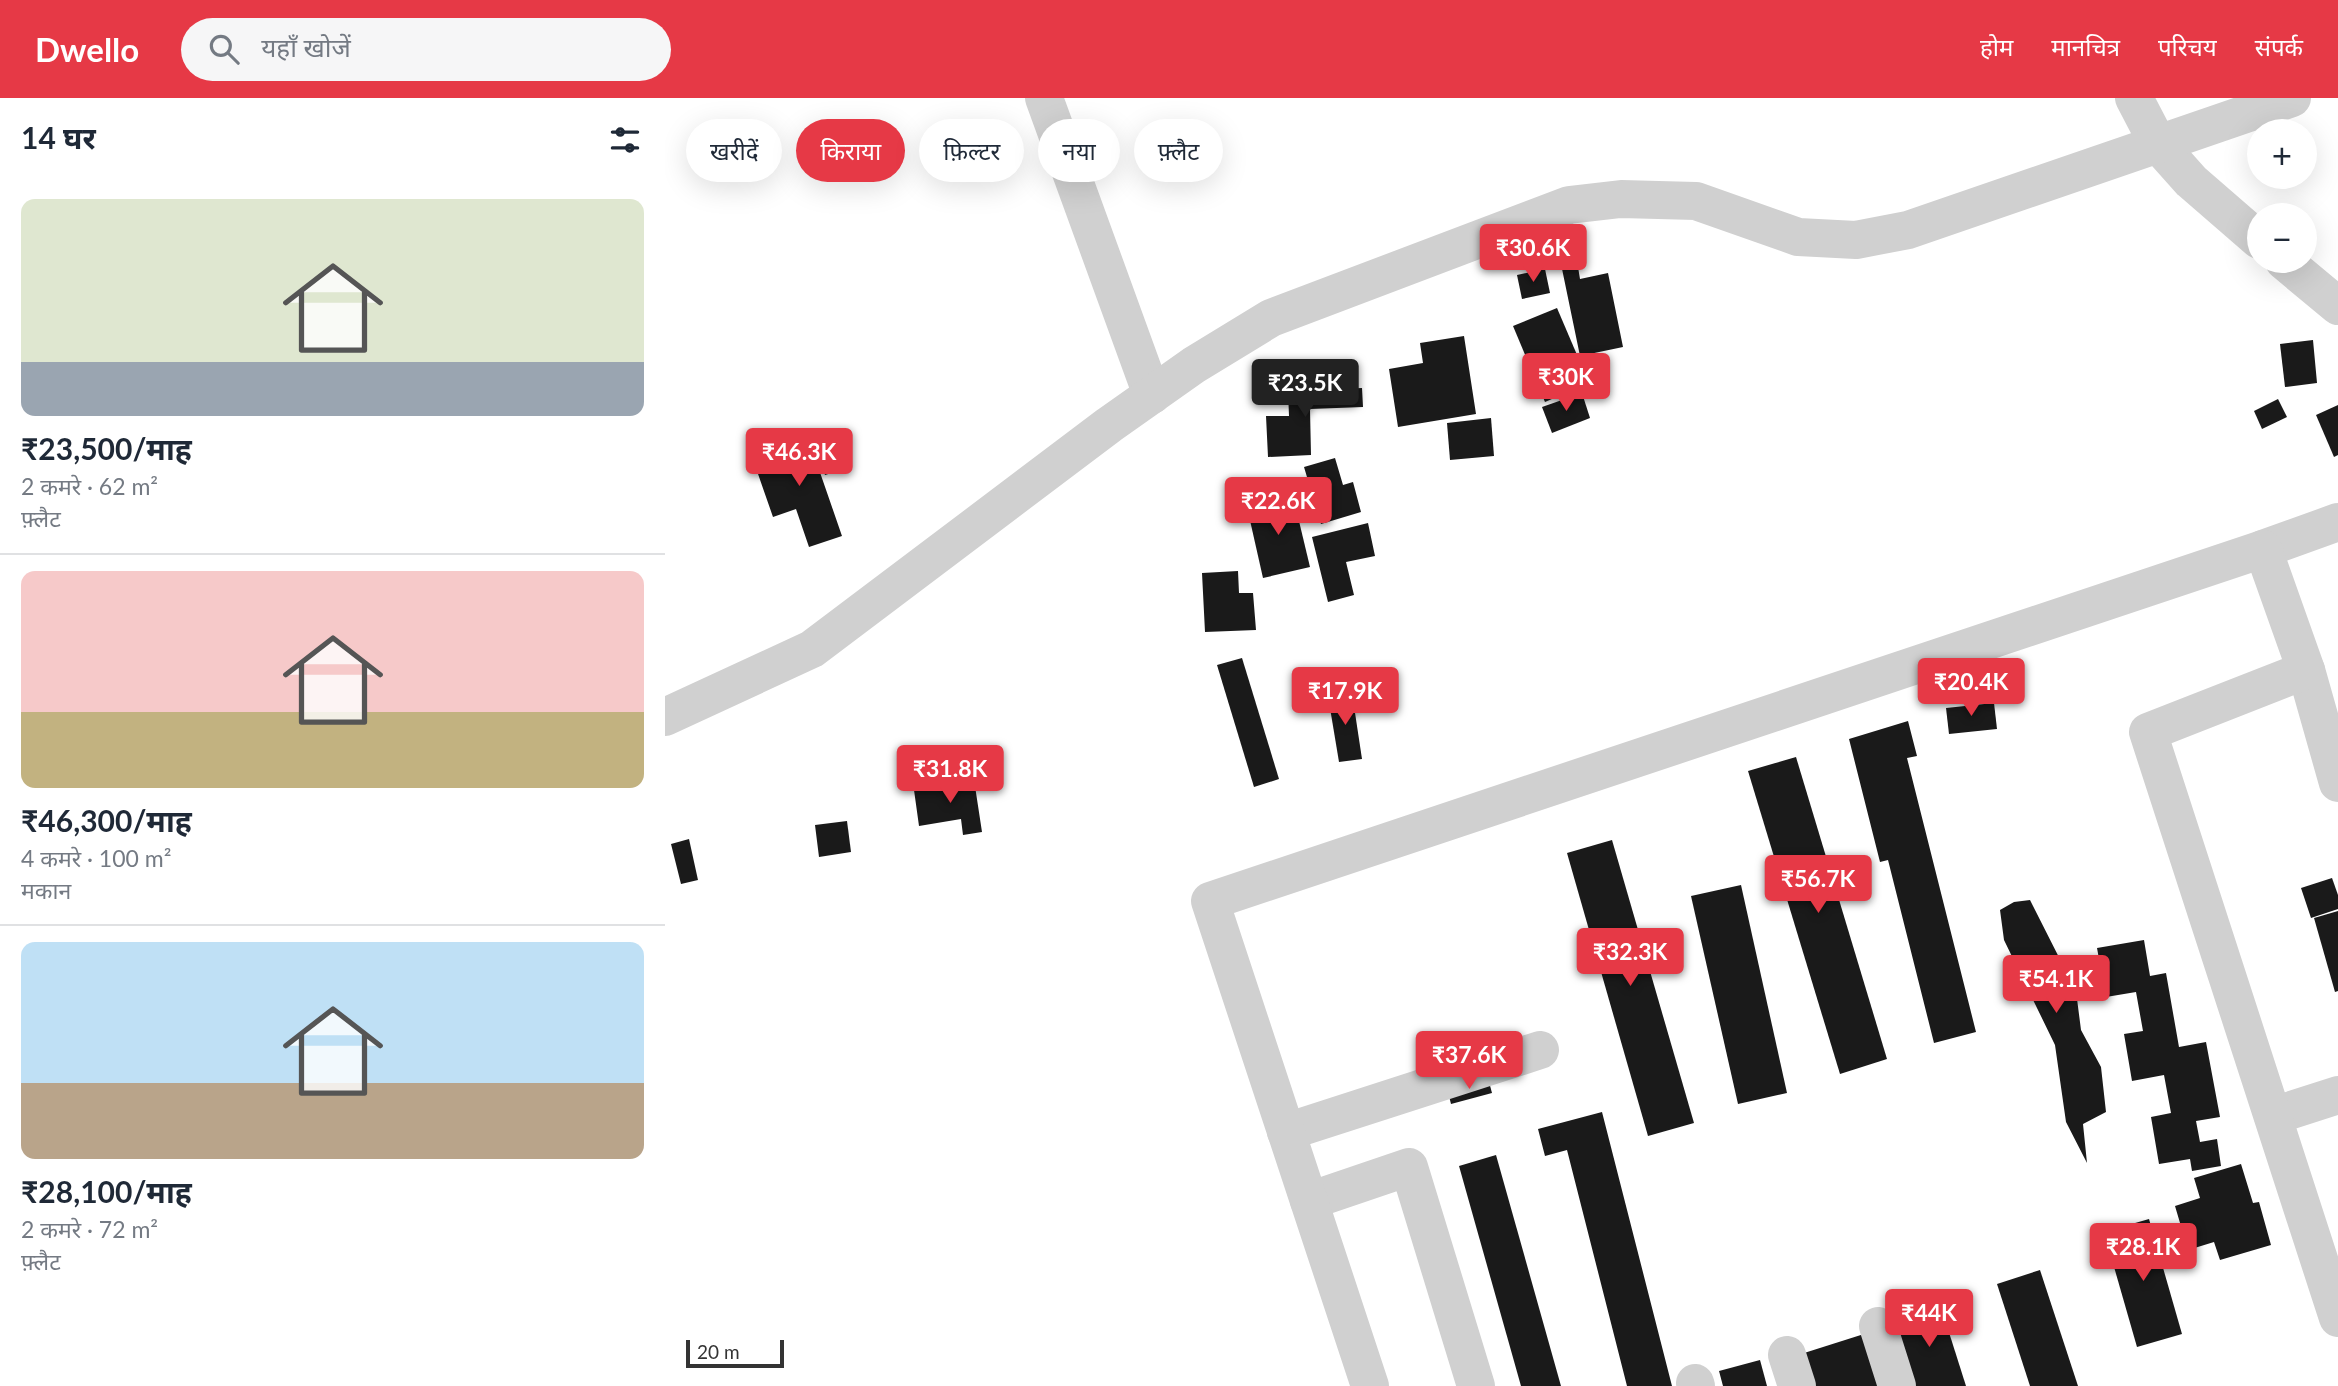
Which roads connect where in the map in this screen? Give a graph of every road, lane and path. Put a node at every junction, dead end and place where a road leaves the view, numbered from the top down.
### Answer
1 (1044, 98) edge
2 (2134, 98) edge
3 (2292, 98) edge
4 (2158, 144) junction
5 (2247, 230) edge
6 (2298, 273) edge
7 (2338, 306) edge
8 (1152, 395) junction
9 (2338, 522) edge
10 (2263, 549) junction
11 (2306, 670) junction
12 (665, 717) edge
13 (2338, 783) edge
14 (1540, 1050) dead end
15 (2338, 1095) edge
16 (2273, 1116) junction
17 (1286, 1132) junction
18 (1309, 1201) junction
19 (2338, 1318) edge
20 (1878, 1326) dead end
21 (1370, 1386) edge
22 (1476, 1386) edge
23 (1897, 1386) edge

1 - 8 street
2 - 4 street
3 - 4 street
4 - 5 street
4 - 8 street
6 - 7 street
8 - 12 street
9 - 10 street
10 - 11 street
10 - 17 street
11 - 13 street
11 - 16 street
14 - 17 street
15 - 16 street
16 - 19 street
17 - 18 street
18 - 21 street
18 - 22 street
20 - 23 street

